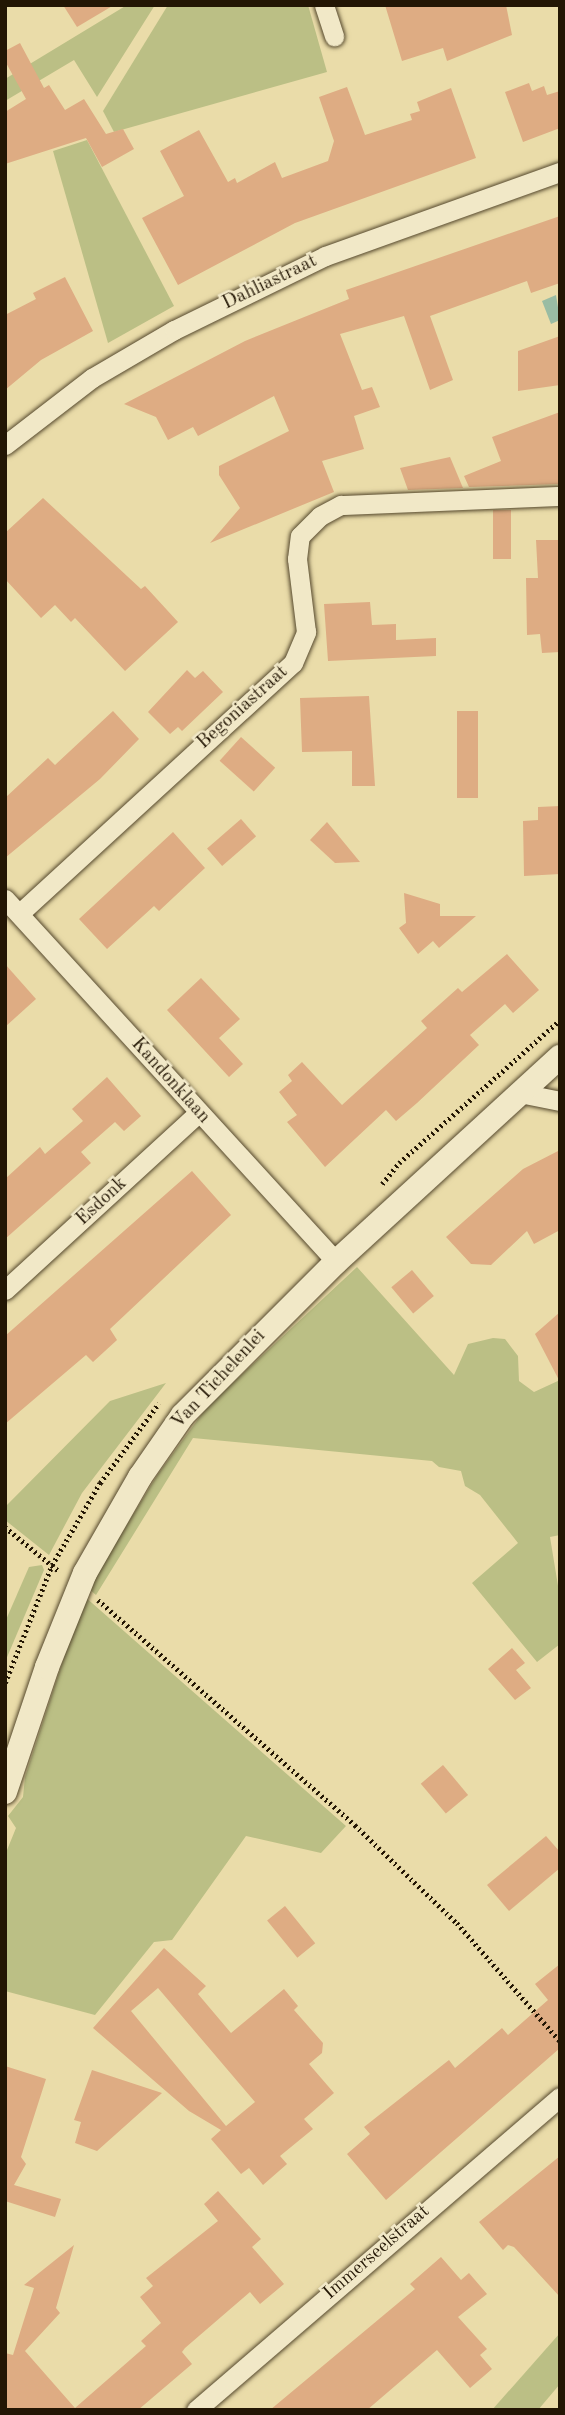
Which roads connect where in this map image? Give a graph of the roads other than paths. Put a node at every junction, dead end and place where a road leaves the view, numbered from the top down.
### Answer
1 (324, 5) edge
2 (334, 36) dead end
3 (560, 172) edge
4 (5, 444) edge
5 (560, 496) edge
6 (5, 899) edge
7 (21, 912) junction
8 (560, 1057) edge
9 (520, 1093) junction
10 (560, 1101) edge
11 (198, 1113) junction
12 (336, 1262) junction
13 (5, 1290) edge
14 (5, 1792) edge
15 (560, 2097) edge
16 (196, 2410) edge

1 - 2 street
3 - 4 street, Dahliastraat
5 - 7 street, Begoniastraat
6 - 7 street, Kandonklaan
7 - 11 street, Kandonklaan
8 - 9 street, Van Tichelenlei
9 - 10 street
9 - 12 street, Van Tichelenlei
11 - 12 street, Kandonklaan
11 - 13 street, Esdonk
12 - 14 street, Van Tichelenlei
15 - 16 street, Immerseelstraat

